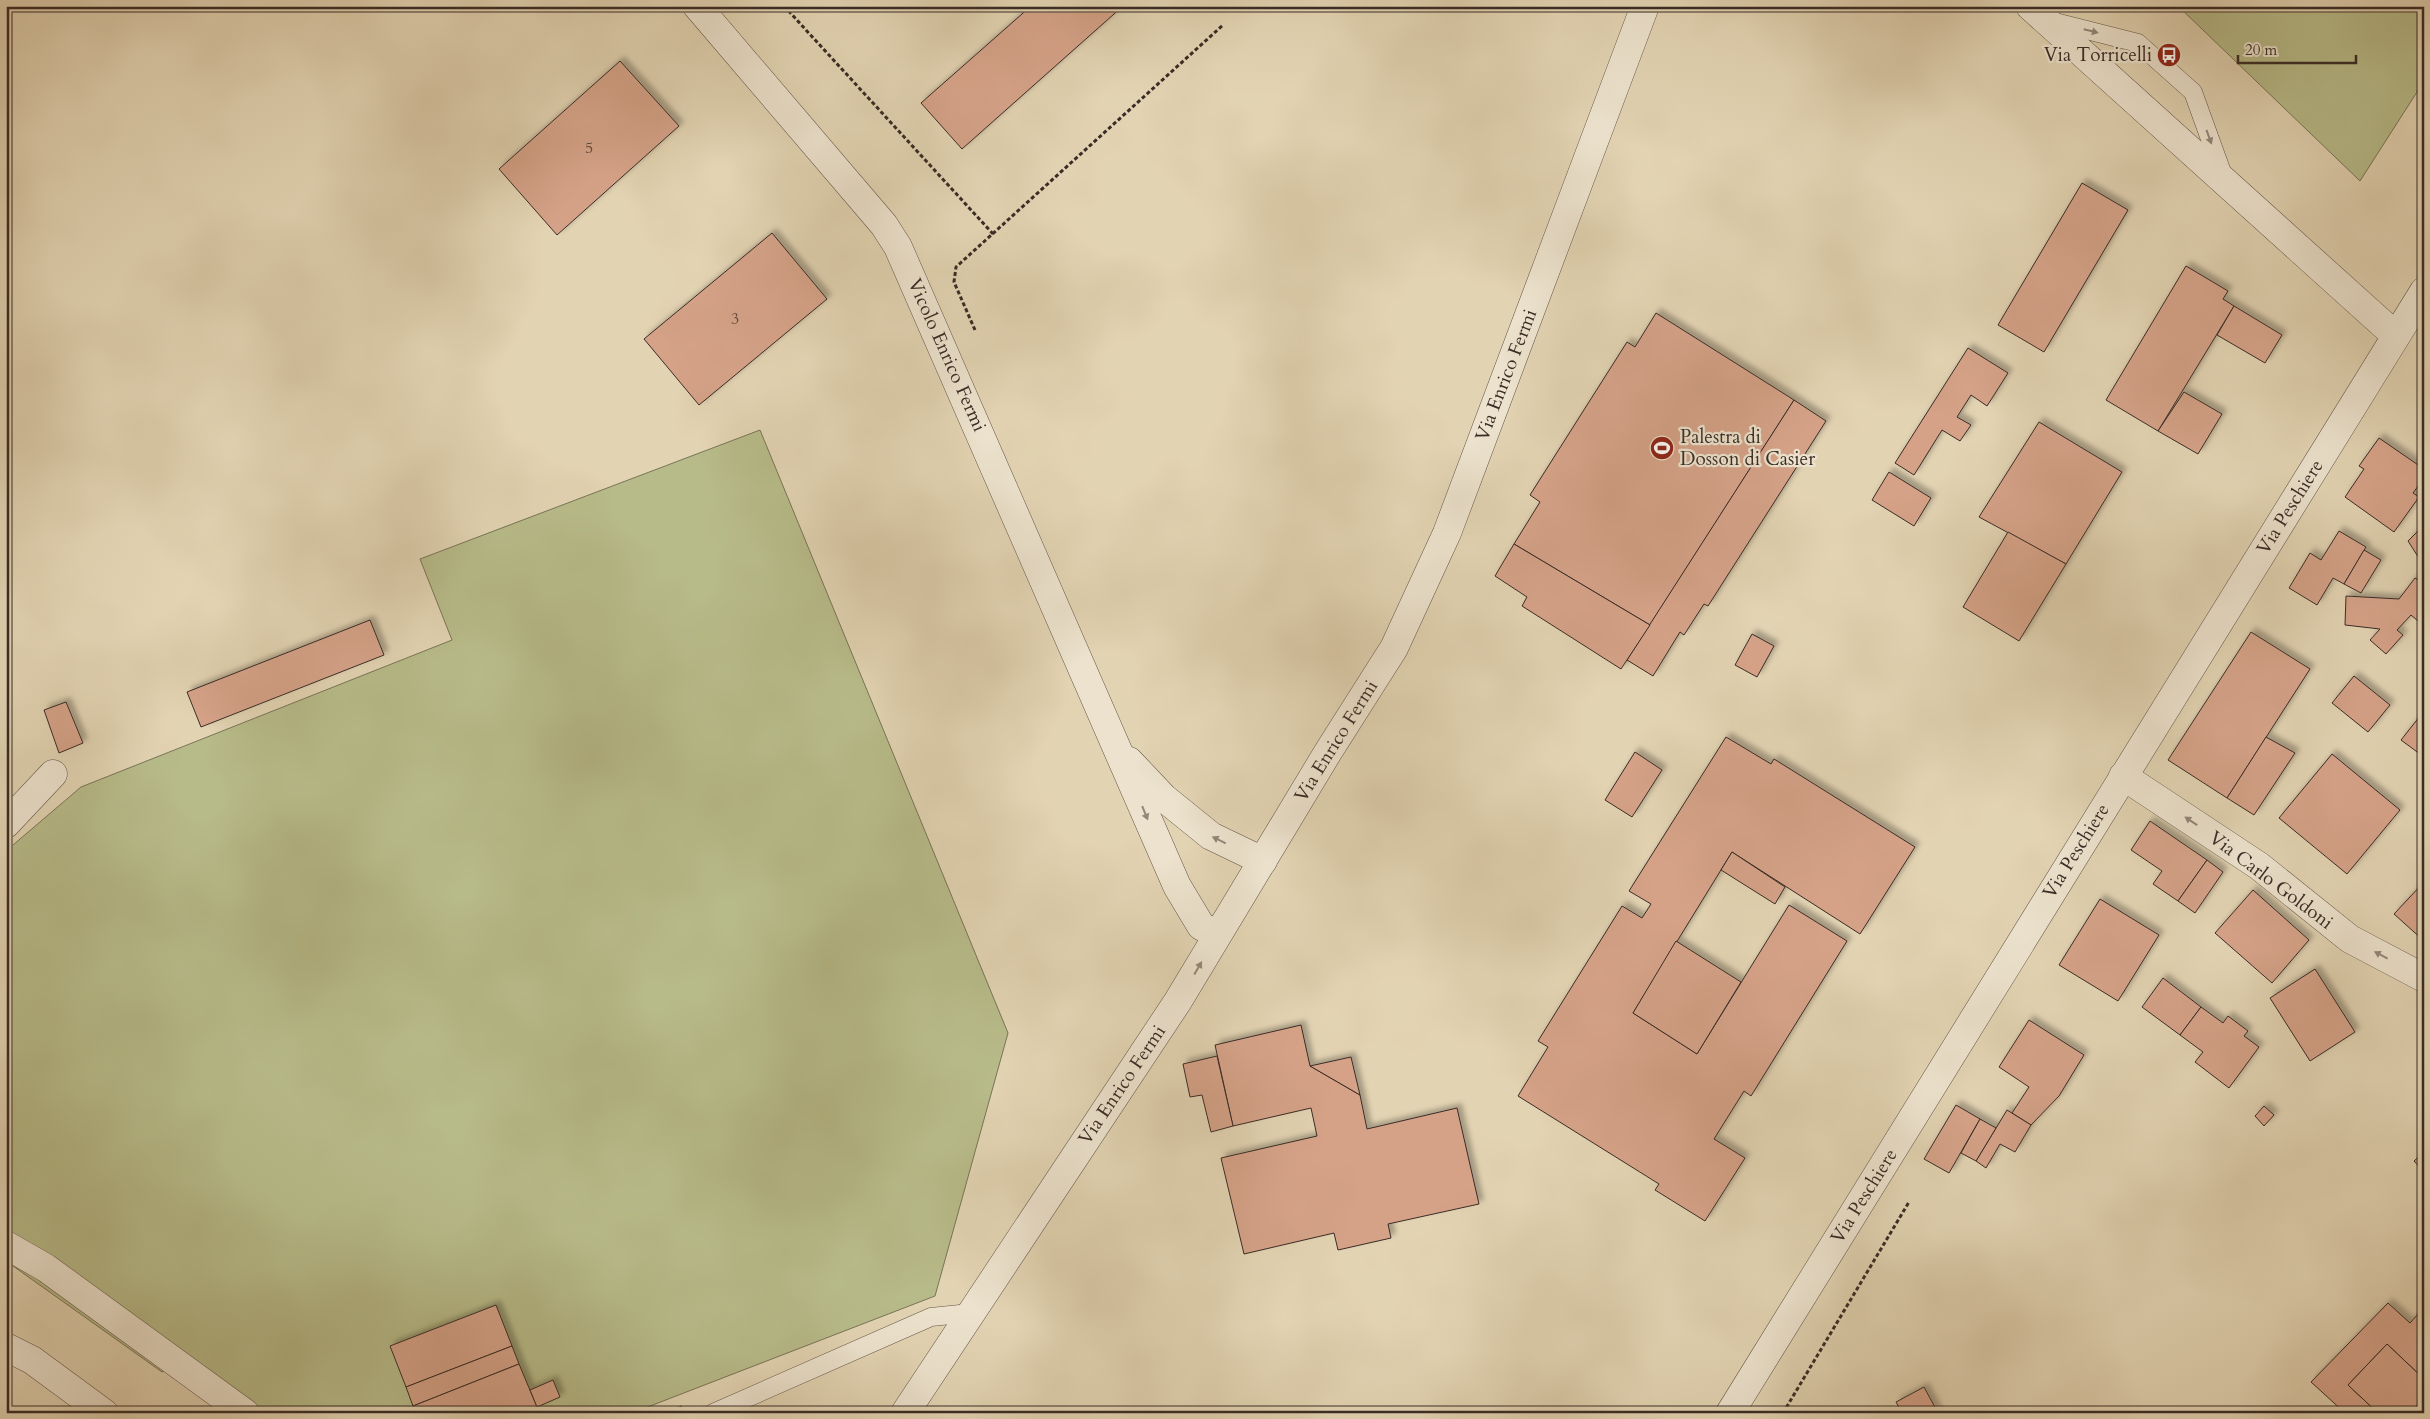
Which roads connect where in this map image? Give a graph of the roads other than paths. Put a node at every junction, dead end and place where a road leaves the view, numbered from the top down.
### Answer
1 (697, 6) edge
2 (1644, 6) edge
3 (2037, 12) edge
4 (2225, 181) junction
5 (2420, 308) edge
6 (2396, 336) junction
7 (1119, 752) junction
8 (53, 774) dead end
9 (2123, 776) junction
10 (6, 824) edge
11 (1263, 861) junction
12 (1217, 935) junction
13 (2424, 978) edge
14 (6, 1245) edge
15 (970, 1313) junction
16 (6, 1347) edge
17 (104, 1413) edge
18 (245, 1413) edge
19 (713, 1413) edge
20 (904, 1413) edge
21 (1730, 1413) edge

1 - 7 street, Vicolo Enrico Fermi
2 - 11 street, Via Enrico Fermi
3 - 4 street
3 -> 4 lane
4 - 6 street
5 - 6 street, Via Peschiere
6 - 9 street, Via Peschiere
11 -> 7 street, Vicolo Enrico Fermi
7 -> 12 street, Vicolo Enrico Fermi
8 - 10 street
13 -> 9 street, Via Carlo Goldoni
9 - 21 street, Via Peschiere
11 - 12 street, Via Enrico Fermi
15 -> 12 street, Via Enrico Fermi
14 - 18 street
15 - 19 lane
15 - 20 street, Via Enrico Fermi
16 - 17 street

